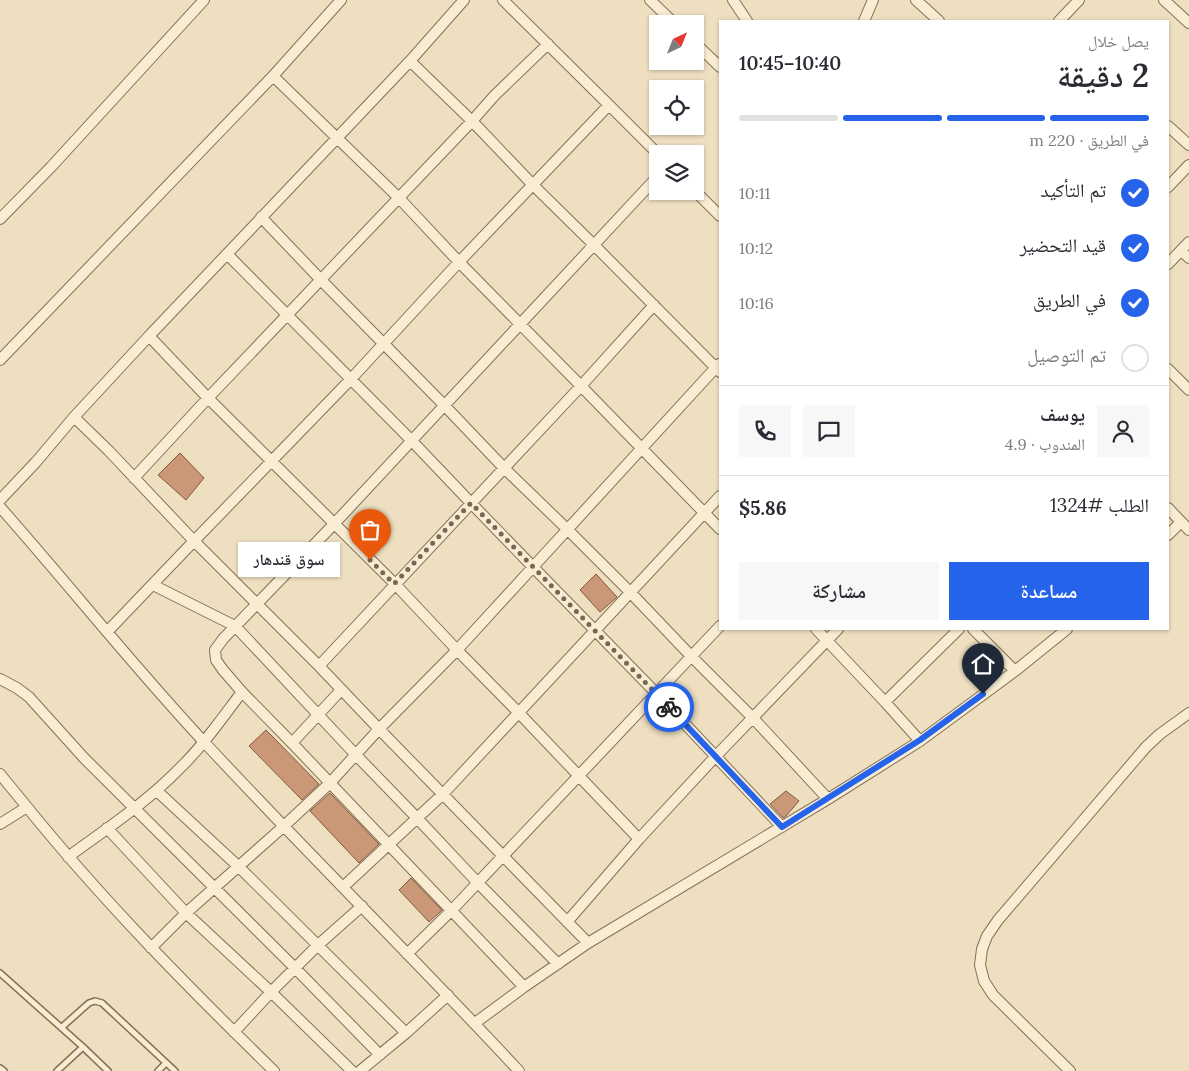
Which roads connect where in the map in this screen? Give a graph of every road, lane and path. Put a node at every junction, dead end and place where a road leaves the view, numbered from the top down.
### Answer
1 (204, 0) edge
2 (341, 0) edge
3 (464, 0) edge
4 (503, 0) edge
5 (650, 0) edge
6 (733, 0) edge
7 (873, 0) edge
8 (916, 0) edge
9 (1079, 0) edge
10 (1164, 0) edge
11 (666, 15) edge
12 (746, 20) edge
13 (864, 20) edge
14 (938, 20) edge
15 (1061, 20) edge
16 (1189, 24) edge
17 (548, 44) junction
18 (704, 52) edge
19 (410, 61) junction
20 (719, 66) edge
21 (273, 76) junction
22 (609, 105) junction
23 (472, 121) junction
24 (1169, 127) edge
25 (337, 138) junction
26 (649, 145) edge
27 (1189, 145) edge
28 (1189, 165) edge
29 (533, 185) junction
30 (649, 186) edge
31 (1169, 186) edge
32 (399, 198) junction
33 (704, 200) edge
34 (719, 215) edge
35 (261, 218) junction
36 (0, 219) edge
37 (1189, 242) edge
38 (594, 245) junction
39 (1181, 250) junction
40 (227, 254) junction
41 (1189, 258) edge
42 (459, 262) junction
43 (1169, 263) edge
44 (321, 280) junction
45 (654, 305) junction
46 (288, 316) junction
47 (520, 323) junction
48 (150, 336) junction
49 (384, 344) junction
50 (0, 360) edge
51 (719, 368) edge
52 (1169, 370) edge
53 (351, 379) junction
54 (581, 386) junction
55 (1189, 390) edge
56 (208, 398) junction
57 (444, 404) junction
58 (74, 417) junction
59 (411, 440) junction
60 (642, 448) junction
61 (272, 461) junction
62 (504, 468) junction
63 (134, 478) junction
64 (719, 497) edge
65 (0, 500) edge
66 (471, 503) junction
67 (0, 507) edge
68 (1169, 509) edge
69 (704, 512) junction
70 (1181, 522) junction
71 (334, 524) junction
72 (719, 528) edge
73 (568, 530) junction
74 (1189, 530) edge
75 (1169, 535) edge
76 (194, 541) junction
77 (533, 567) junction
78 (153, 584) junction
79 (394, 584) junction
80 (630, 592) junction
81 (256, 604) junction
82 (235, 626) junction
83 (719, 627) edge
84 (594, 630) junction
85 (817, 630) edge
86 (837, 630) edge
87 (958, 630) edge
88 (974, 630) edge
89 (1066, 630) edge
90 (107, 632) junction
91 (827, 640) junction
92 (457, 650) junction
93 (691, 656) junction
94 (319, 666) junction
95 (1015, 671) junction
96 (2, 683) edge
97 (341, 690) junction
98 (242, 692) junction
99 (656, 693) junction
100 (885, 702) junction
101 (518, 712) junction
102 (1189, 713) edge
103 (318, 715) junction
104 (753, 718) junction
105 (378, 729) junction
106 (920, 740) junction
107 (204, 741) junction
108 (292, 742) junction
109 (355, 754) junction
110 (716, 757) junction
111 (0, 774) edge
112 (579, 775) junction
113 (330, 783) junction
114 (156, 791) junction
115 (443, 794) junction
116 (828, 799) junction
117 (27, 807) junction
118 (134, 808) junction
119 (417, 818) junction
120 (0, 824) edge
121 (284, 826) junction
122 (782, 827) junction
123 (107, 828) junction
124 (639, 839) junction
125 (389, 844) junction
126 (504, 856) junction
127 (68, 857) junction
128 (238, 866) junction
129 (478, 883) junction
130 (343, 887) junction
131 (214, 888) junction
132 (362, 906) junction
133 (452, 910) junction
134 (186, 912) junction
135 (567, 922) junction
136 (588, 943) junction
137 (318, 946) junction
138 (151, 948) junction
139 (407, 954) junction
140 (558, 964) junction
141 (295, 968) junction
142 (0, 972) edge
143 (524, 987) junction
144 (271, 992) junction
145 (448, 995) junction
146 (474, 1023) junction
147 (62, 1027) junction
148 (234, 1032) junction
149 (406, 1033) junction
150 (83, 1047) junction
151 (380, 1055) junction
152 (166, 1063) junction
153 (0, 1068) edge
154 (4, 1071) edge
155 (56, 1071) edge
156 (108, 1071) edge
157 (158, 1071) edge
158 (175, 1071) edge
159 (274, 1071) edge
160 (352, 1071) edge
161 (360, 1071) edge
162 (519, 1071) edge
163 (1070, 1071) edge

1 - 36 street
2 - 21 street
3 - 19 street
4 - 17 street
5 - 11 street
6 - 12 street
7 - 13 street
8 - 14 street
9 - 15 street
10 - 16 street
17 - 22 street
17 - 23 street
18 - 20 street
19 - 23 street
19 - 25 street
21 - 25 street
21 - 50 street
22 - 26 street
22 - 29 street
23 - 29 street
23 - 32 street
24 - 27 street
25 - 32 street
25 - 35 street
28 - 31 street
29 - 38 street
29 - 42 street
30 - 38 street
32 - 42 street
32 - 44 street
33 - 34 street
35 - 40 street
35 - 44 street
37 - 39 street
38 - 45 street
38 - 47 street
39 - 41 street
39 - 43 street
40 - 46 street
40 - 48 street
42 - 47 street
42 - 49 street
44 - 46 street
44 - 49 street
45 - 51 street
45 - 54 street
46 - 53 street
46 - 56 street
47 - 54 street
47 - 57 street
48 - 56 street
48 - 58 street
49 - 53 street
49 - 57 street
51 - 60 street
52 - 55 street
53 - 59 street
53 - 61 street
54 - 60 street
54 - 62 street
56 - 61 street
56 - 63 street
57 - 59 street
57 - 62 street
58 - 63 street
58 - 65 street
59 - 66 street
59 - 71 street
60 - 69 street
60 - 73 street
61 - 71 street
61 - 76 street
62 - 66 street
62 - 73 street
63 - 76 street
64 - 69 street
66 - 77 street
66 - 79 street
67 - 90 street
68 - 70 street
69 - 72 street
69 - 80 street
70 - 74 street
70 - 75 street
71 - 79 street
71 - 81 street
73 - 77 street
73 - 80 street
76 - 78 street
76 - 81 street
77 - 84 street
77 - 92 street
78 - 82 street
78 - 90 street
79 - 92 street
79 - 94 street
80 - 84 street
80 - 93 street
81 - 82 street
81 - 94 street
82 - 98 street
82 - 103 street
83 - 93 street
84 - 99 street
84 - 101 street
85 - 91 street
86 - 91 street
87 - 100 street
88 - 95 street
89 - 95 street
90 - 107 street
91 - 100 street
91 - 104 street
92 - 101 street
92 - 105 street
93 - 99 street
93 - 104 street
94 - 97 street
95 - 106 street
96 - 118 street
97 - 103 street
97 - 105 street
98 - 107 street
98 - 108 street
99 - 110 street
99 - 112 street
100 - 106 street
101 - 112 street
101 - 115 street
102 - 163 street
103 - 108 street
103 - 109 street
104 - 110 street
104 - 116 street
105 - 109 street
105 - 115 street
106 - 116 street
107 - 114 street
107 - 121 street
108 - 113 street
109 - 113 street
109 - 119 street
110 - 122 street
110 - 124 street
111 - 117 street
112 - 124 street
112 - 126 street
113 - 121 street
113 - 125 street
114 - 118 street
114 - 128 street
115 - 119 street
115 - 126 street
116 - 122 street
117 - 120 street
117 - 127 street
118 - 123 street
118 - 131 street
119 - 125 street
119 - 129 street
121 - 128 street
121 - 130 street
122 - 136 street
123 - 127 street
123 - 134 street
124 - 135 street
125 - 130 street
125 - 133 street
126 - 129 street
126 - 135 street
127 - 138 street
128 - 131 street
128 - 137 street
129 - 133 street
129 - 140 street
130 - 132 street
131 - 134 street
131 - 141 street
132 - 137 street
132 - 139 street
133 - 139 street
133 - 143 street
134 - 138 street
134 - 144 street
135 - 136 street
136 - 140 street
137 - 141 street
137 - 149 street
138 - 148 street
139 - 145 street
140 - 143 street
141 - 144 street
141 - 151 street
142 - 147 lane
143 - 146 street
144 - 148 street
144 - 160 street
145 - 146 street
145 - 149 street
146 - 162 street
147 - 150 lane
147 - 152 lane
148 - 159 street
149 - 151 street
150 - 155 lane
150 - 156 lane
151 - 161 street
152 - 157 lane
152 - 158 lane
153 - 154 lane

